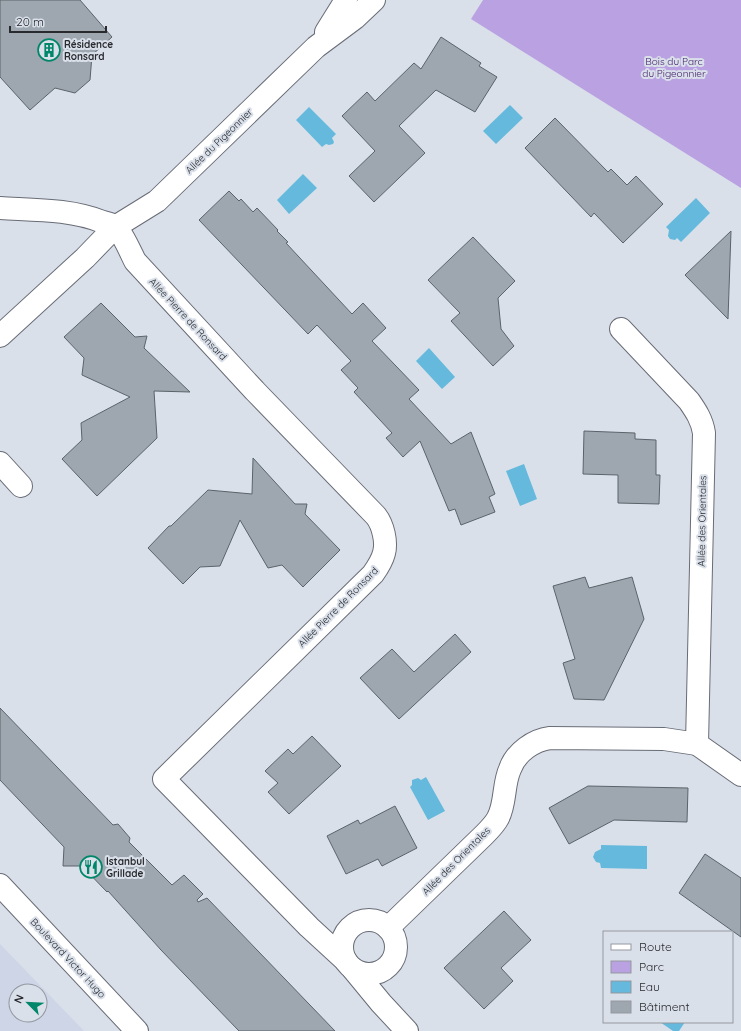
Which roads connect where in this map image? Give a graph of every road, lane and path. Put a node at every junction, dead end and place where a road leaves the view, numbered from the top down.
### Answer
1 (346, 0) edge
2 (374, 0) edge
3 (316, 47) junction
4 (0, 208) edge
5 (115, 227) junction
6 (621, 329) dead end
7 (0, 336) edge
8 (0, 463) edge
9 (21, 486) dead end
10 (697, 744) junction
11 (741, 775) edge
12 (0, 885) edge
13 (388, 928) junction
14 (350, 965) junction
15 (137, 1031) edge
16 (407, 1031) edge

1 - 3 street, Allée du Pigeonnier
2 - 3 street, Allée du Pigeonnier
3 - 5 street, Allée du Pigeonnier
4 - 5 street
5 - 7 street
5 - 14 street, Allée Pierre de Ronsard
6 - 10 street, Allée des Orientales
8 - 9 street
10 - 11 street, Allée des Orientales
10 - 13 street, Allée des Orientales
12 - 15 street, Boulevard Victor Hugo
13 - 14 street
13 - 14 street
14 - 16 street, Allée Pierre de Ronsard

